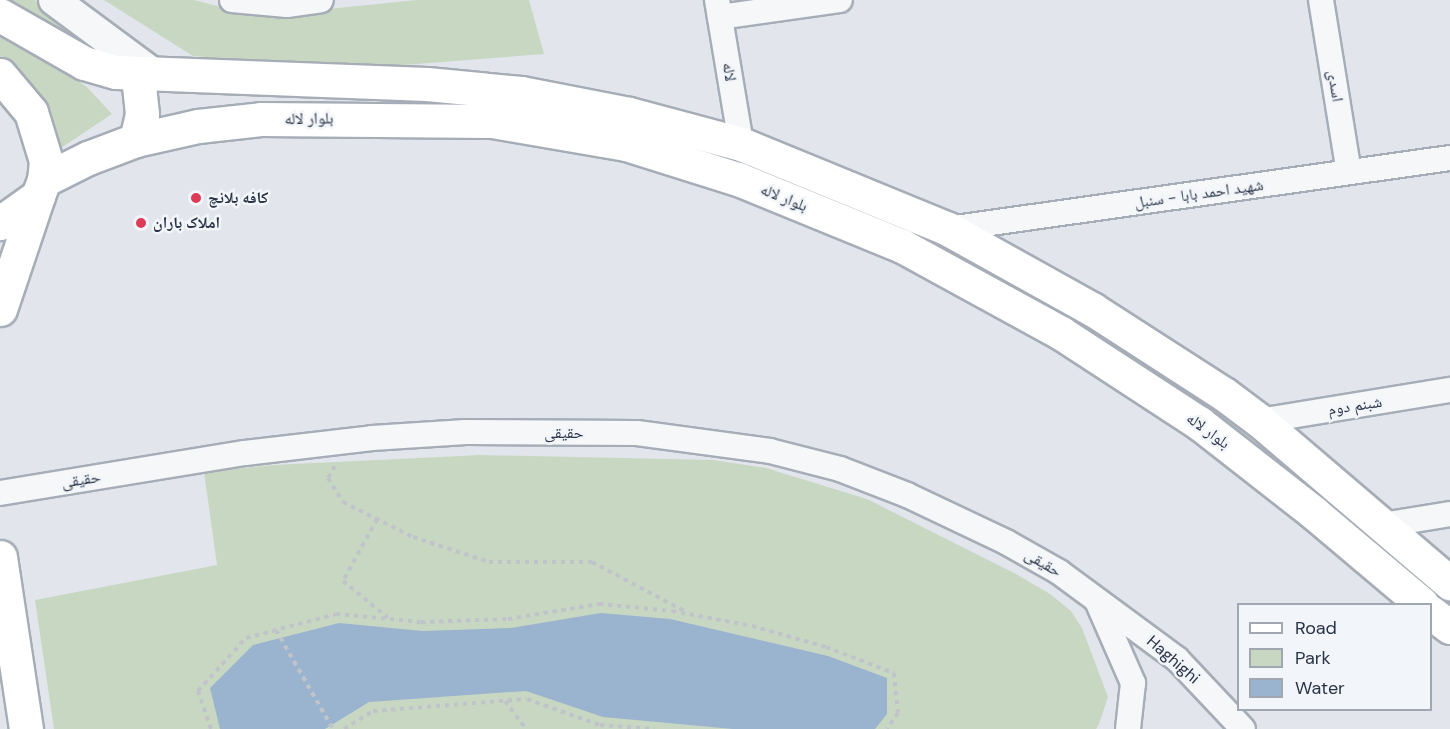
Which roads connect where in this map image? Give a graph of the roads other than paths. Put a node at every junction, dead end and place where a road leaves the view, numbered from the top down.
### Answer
1 (54, 0) edge
2 (231, 0) edge
3 (321, 0) edge
4 (840, 0) edge
5 (1321, 0) edge
6 (719, 8) edge
7 (0, 15) edge
8 (0, 75) edge
9 (147, 75) junction
10 (136, 140) junction
11 (741, 144) junction
12 (1450, 158) edge
13 (1349, 172) junction
14 (41, 188) junction
15 (0, 223) edge
16 (948, 229) junction
17 (0, 309) edge
18 (1450, 390) edge
19 (1224, 394) junction
20 (1260, 421) junction
21 (1199, 423) junction
22 (0, 493) edge
23 (1450, 514) edge
24 (1383, 525) junction
25 (0, 557) edge
26 (1450, 583) edge
27 (1096, 598) junction
28 (1421, 603) edge
29 (1432, 613) edge
30 (1450, 627) edge
31 (26, 729) edge
32 (1128, 729) edge
33 (1243, 729) edge

1 - 9 street
2 - 3 street
4 - 6 street
5 - 13 street, اسدی
6 - 11 street, لاله
7 - 9 main road, بلوار لاله
8 - 14 main road
9 - 10 main road
9 - 11 main road, بلوار لاله
10 - 14 main road, بلوار لاله
10 - 21 main road, بلوار لاله
11 - 16 main road, بلوار لاله
12 - 13 street, شهید احمد بابا - سنبل
13 - 16 street, شهید احمد بابا - سنبل
14 - 15 main road, بلوار لاله
14 - 17 main road
16 - 19 main road, بلوار لاله
18 - 20 street, شبنم دوم
19 - 20 main road, بلوار لاله
19 - 21 main road
20 - 24 main road, بلوار لاله
21 - 28 main road, بلوار لاله
22 - 27 street, حقیقی
23 - 24 street
24 - 26 main road, بلوار لاله
25 - 31 main road
27 - 32 street
27 - 33 street, Haghighi
29 - 30 main road

